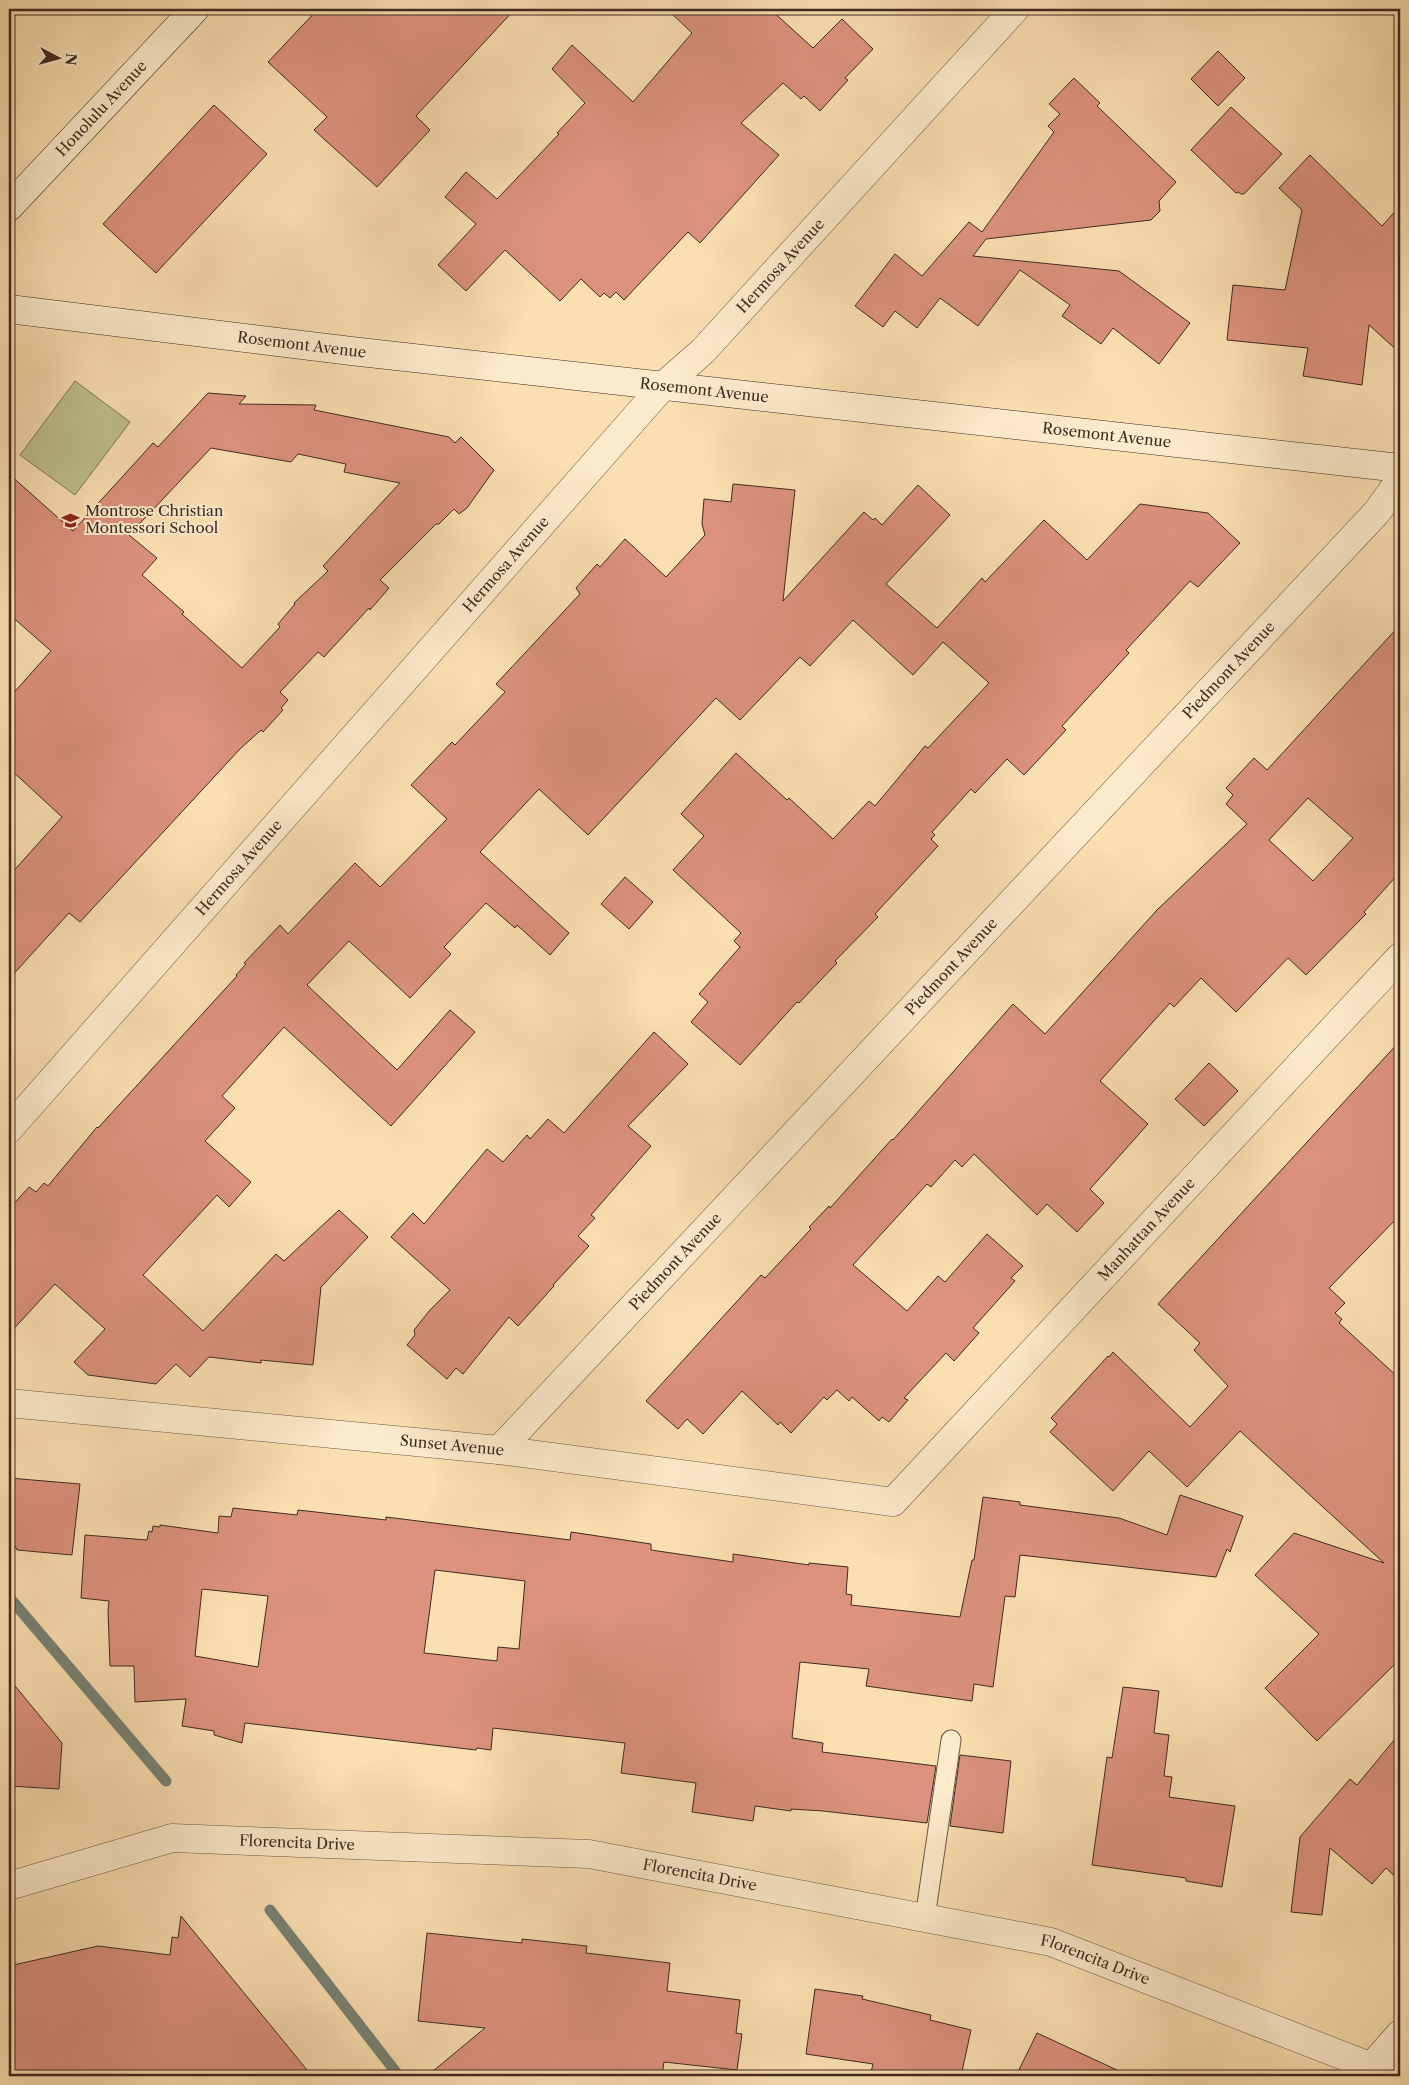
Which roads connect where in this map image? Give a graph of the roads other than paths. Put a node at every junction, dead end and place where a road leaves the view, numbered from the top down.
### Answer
1 (194, 9) edge
2 (1015, 9) edge
3 (9, 207) edge
4 (9, 309) edge
5 (663, 386) junction
6 (1400, 468) edge
7 (1400, 480) edge
8 (1400, 957) edge
9 (9, 1129) edge
10 (9, 1403) edge
11 (499, 1450) junction
12 (893, 1502) joint
13 (951, 1740) dead end
14 (9, 1886) edge
15 (925, 1918) junction
16 (1400, 2034) edge
17 (1376, 2073) edge

1 - 3 street, Honolulu Avenue
2 - 5 street, Hermosa Avenue
4 - 5 street, Rosemont Avenue
5 - 6 street, Rosemont Avenue
5 - 9 street, Hermosa Avenue
7 - 11 street, Piedmont Avenue
8 - 12 street, Manhattan Avenue
10 - 11 street, Sunset Avenue
11 - 12 street, Sunset Avenue
13 - 15 lane
14 - 15 street, Florencita Drive
15 - 17 street, Florencita Drive
16 - 17 street

